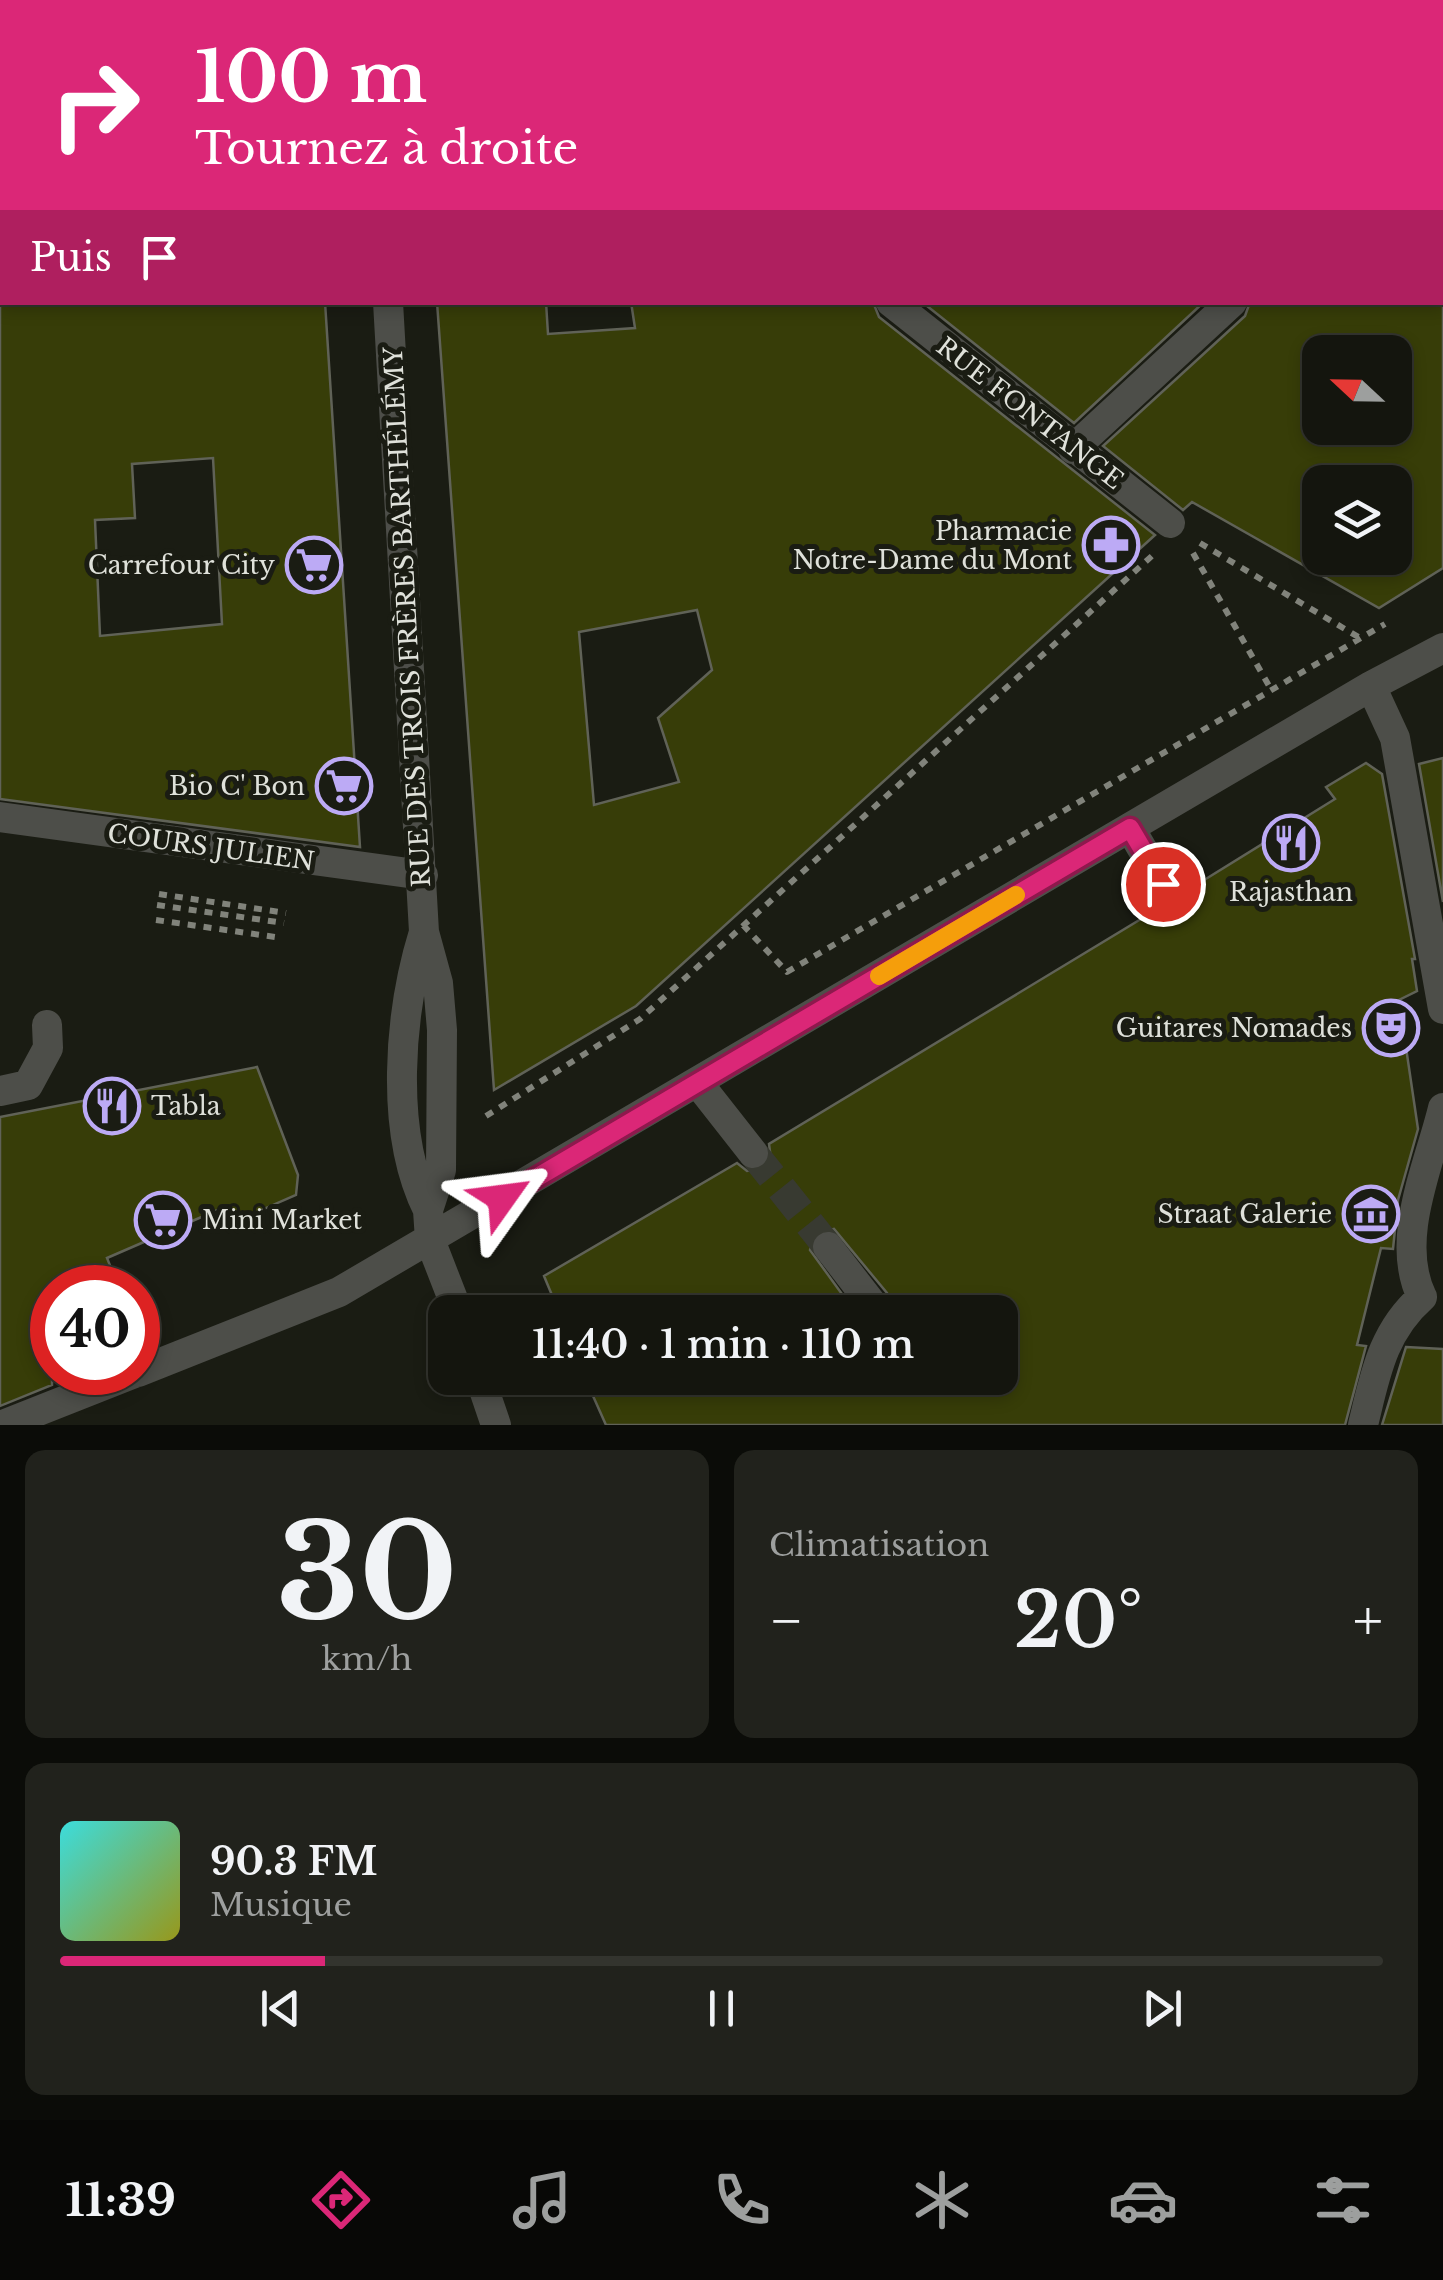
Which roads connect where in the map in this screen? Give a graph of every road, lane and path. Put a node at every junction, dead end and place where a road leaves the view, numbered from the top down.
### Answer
1 (388, 305) edge
2 (895, 305) edge
3 (1229, 305) edge
4 (1074, 448) junction
5 (1175, 527) junction
6 (1384, 624) dead end
7 (1360, 638) junction
8 (1443, 648) edge
9 (1371, 686) junction
10 (1272, 692) junction
11 (0, 817) edge
12 (1130, 828) junction
13 (423, 875) junction
14 (159, 894) dead end
15 (1172, 900) dead end
16 (157, 905) dead end
17 (286, 913) dead end
18 (156, 920) dead end
19 (284, 924) dead end
20 (743, 926) junction
21 (424, 932) junction
22 (282, 938) dead end
23 (1443, 1009) edge
24 (47, 1036) dead end
25 (698, 1083) junction
26 (0, 1091) edge
27 (1443, 1108) edge
28 (486, 1116) dead end
29 (753, 1154) tunnel mouth
30 (429, 1225) junction
31 (828, 1248) tunnel mouth
32 (452, 1295) edge
33 (865, 1295) edge
34 (1432, 1297) edge
35 (160, 1363) edge
36 (80, 1395) edge
37 (486, 1395) edge
38 (3, 1425) edge
39 (496, 1425) edge
40 (1362, 1425) edge

1 - 13 street, RUE DES TROIS FRÈRES BARTHÉLÉMY
2 - 4 street, RUE FONTANGE
3 - 4 street
4 - 5 street, RUE FONTANGE
5 - 7 path
5 - 10 path
5 - 20 path
6 - 7 path
7 - 10 path
8 - 9 street
9 - 12 street
9 - 23 street
10 - 20 path
11 - 13 street, COURS JULIEN
12 - 15 street
12 - 25 street
13 - 21 street, RUE DES TROIS FRÈRES BARTHÉLÉMY
14 - 17 path
16 - 19 path
18 - 22 path
20 - 28 path
21 - 30 street, RUE DES TROIS FRÈRES BARTHÉLÉMY
21 - 30 street, RUE DES TROIS FRÈRES BARTHÉLÉMY
24 - 26 street
25 - 29 street
25 - 30 street
27 - 34 street
30 - 32 street, RUE DES TROIS FRÈRES BARTHÉLÉMY
30 - 35 street
31 - 33 street
34 - 40 street
36 - 38 street
37 - 39 street

